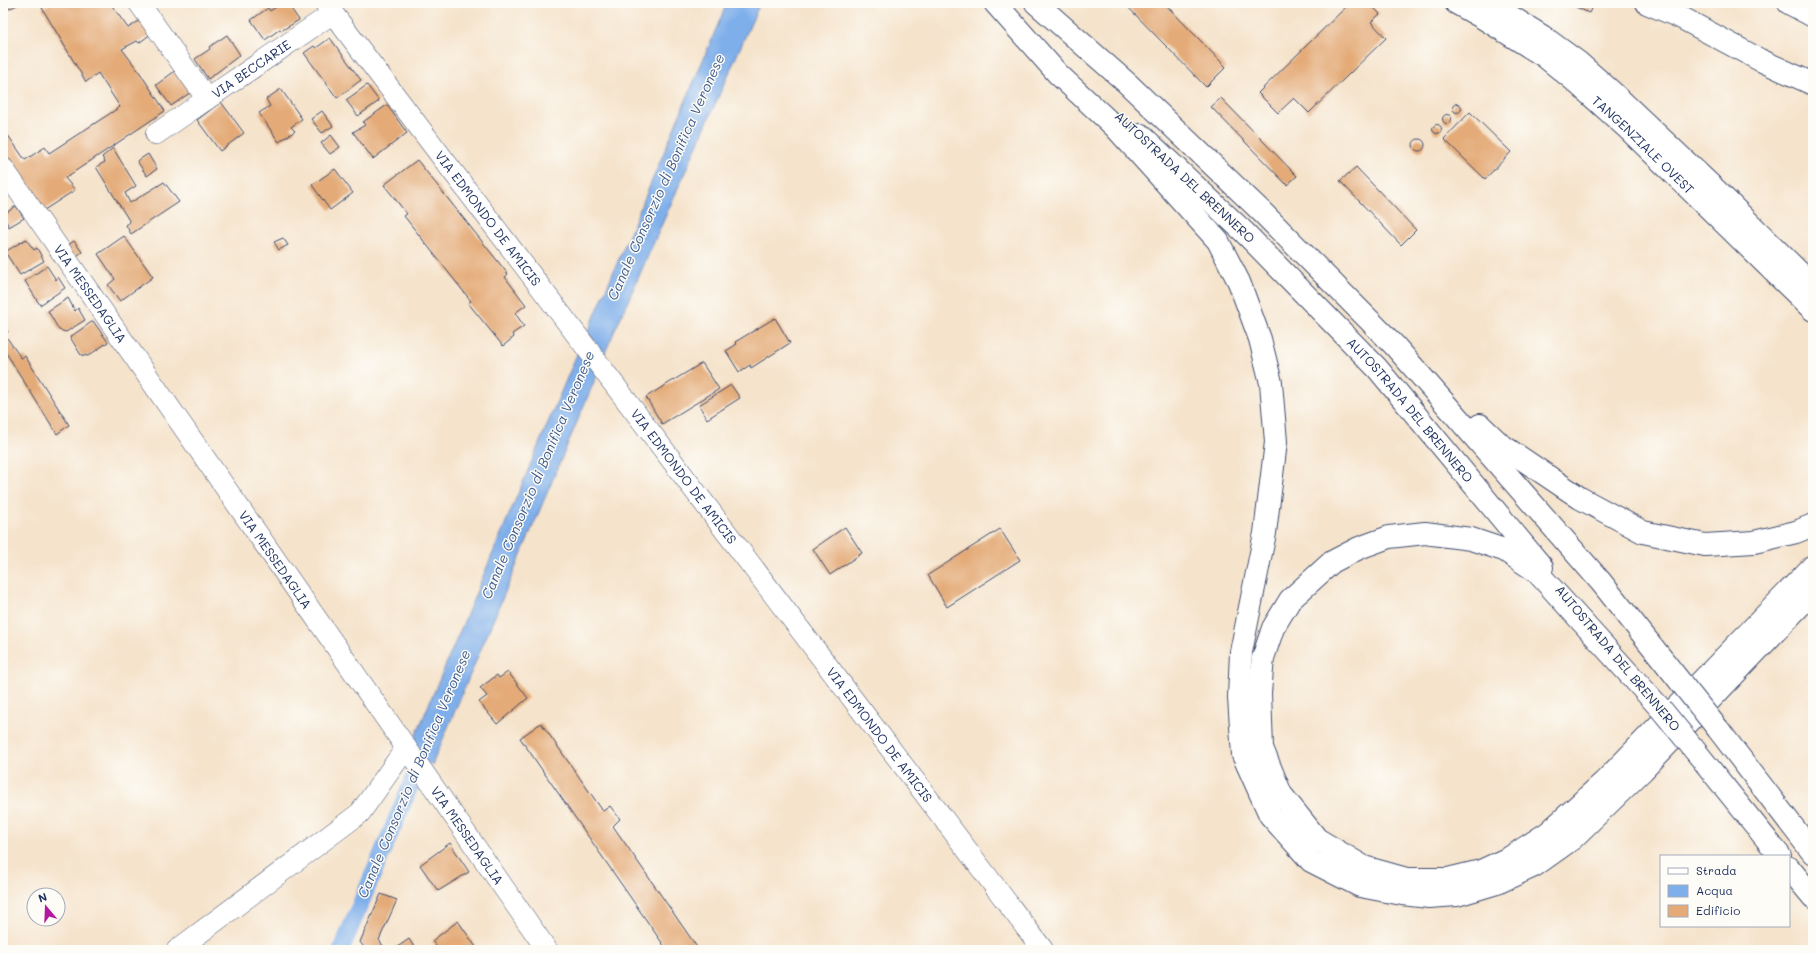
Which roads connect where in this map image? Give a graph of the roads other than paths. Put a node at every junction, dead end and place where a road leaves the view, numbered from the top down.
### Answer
1 (139, 3) edge
2 (996, 3) edge
3 (1036, 3) edge
4 (1456, 3) edge
5 (1489, 3) edge
6 (1647, 3) edge
7 (1789, 3) edge
8 (329, 8) edge
9 (1813, 16) edge
10 (1773, 65) junction
11 (1813, 84) edge
12 (1813, 89) edge
13 (207, 99) junction
14 (156, 134) dead end
15 (3, 168) edge
16 (1813, 286) edge
17 (1813, 310) edge
18 (1394, 344) junction
19 (1813, 525) edge
20 (1813, 566) edge
21 (1813, 592) edge
22 (1661, 709) junction
23 (406, 748) junction
24 (1813, 853) edge
25 (1779, 855) edge
26 (1790, 869) edge
27 (1813, 897) edge
28 (177, 950) edge
29 (547, 950) edge
30 (1043, 950) edge

1 - 13 street, VIA BECCARIE
2 - 21 highway
2 - 22 highway, AUTOSTRADA DEL BRENNERO
3 - 18 highway, AUTOSTRADA DEL BRENNERO
4 - 17 highway, TANGENZIALE OVEST
5 - 16 highway
6 - 10 highway
7 - 9 highway
8 - 13 street, VIA BECCARIE
8 - 30 street, VIA EDMONDO DE AMICIS
10 - 11 highway
10 - 12 highway
13 - 14 street
15 - 23 street, VIA MESSEDAGLIA
18 - 19 highway
18 - 24 highway, AUTOSTRADA DEL BRENNERO, bridge
20 - 22 highway
22 - 25 highway, AUTOSTRADA DEL BRENNERO, bridge
23 - 28 street
23 - 29 street, VIA MESSEDAGLIA
26 - 27 highway

